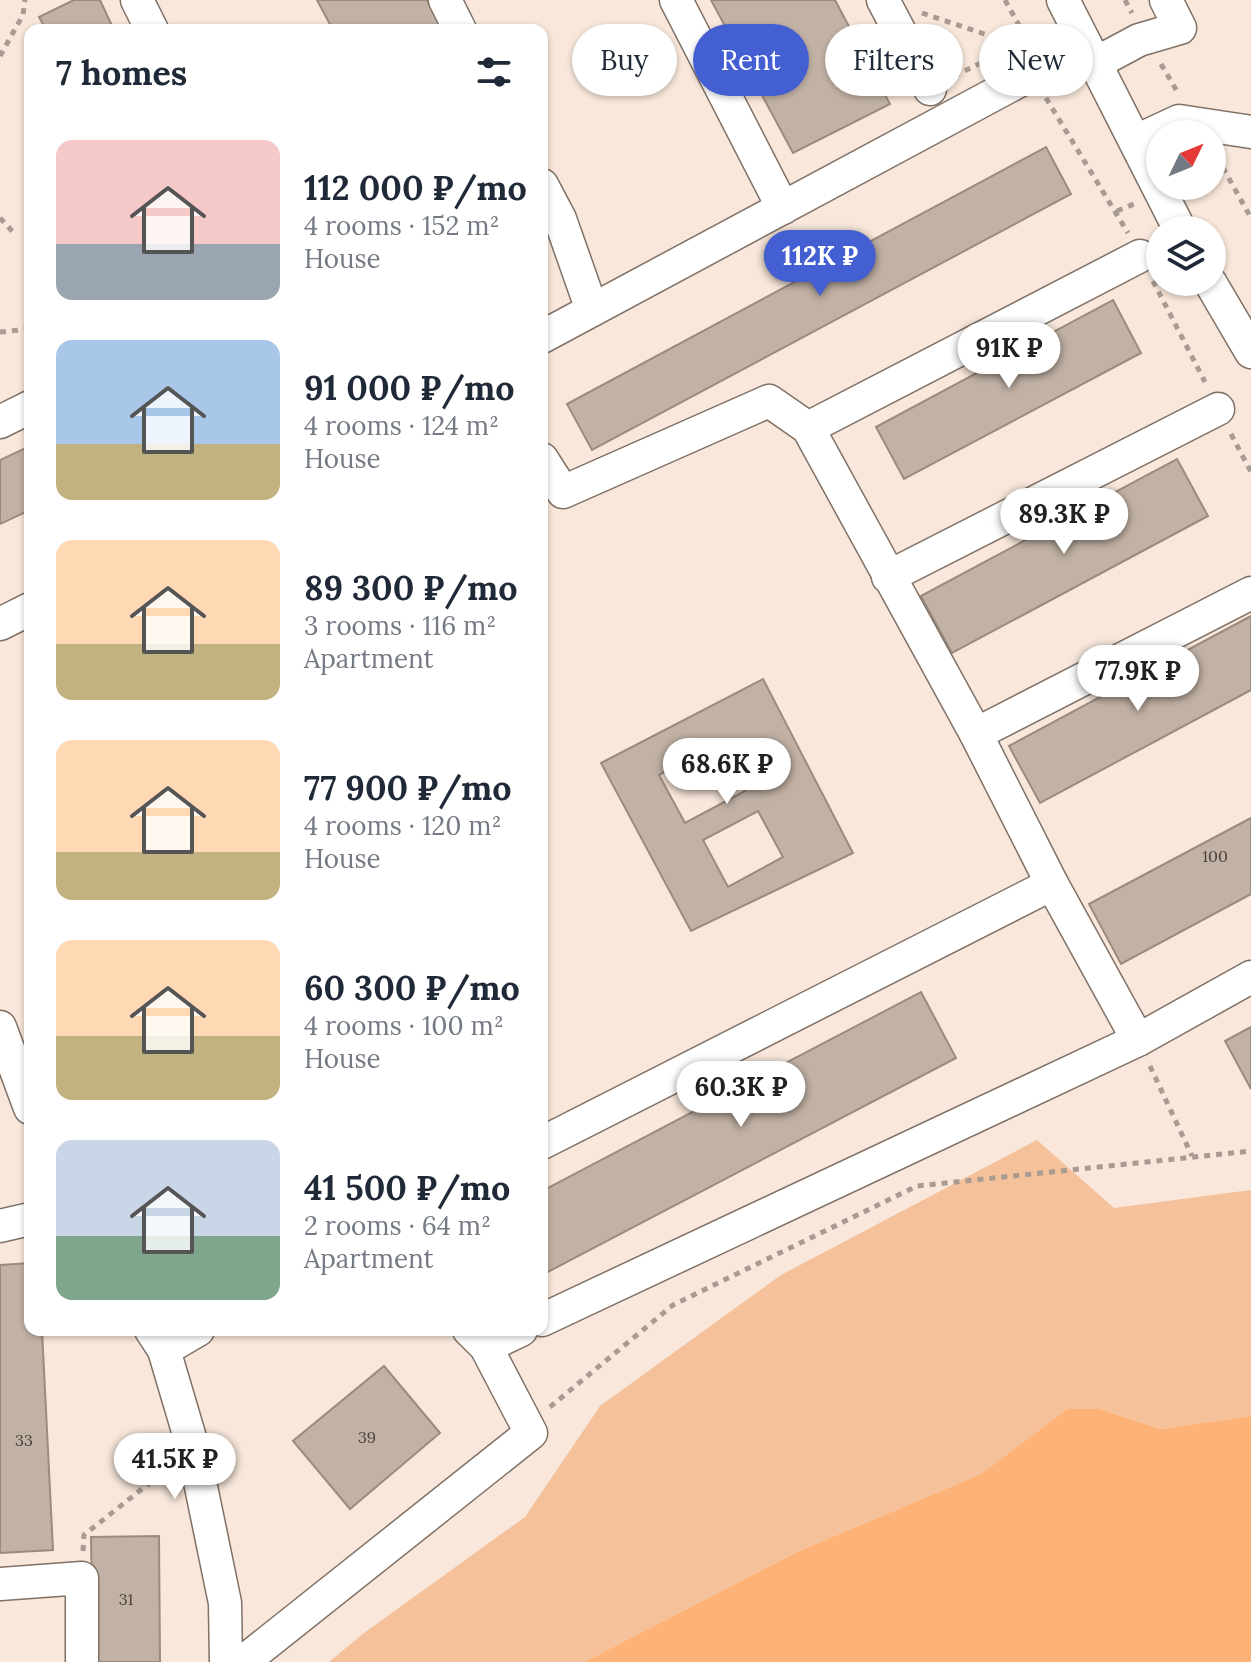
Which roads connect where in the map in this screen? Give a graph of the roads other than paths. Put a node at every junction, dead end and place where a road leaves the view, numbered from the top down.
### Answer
1 (137, 0) edge
2 (445, 0) edge
3 (676, 0) edge
4 (883, 0) edge
5 (1063, 0) edge
6 (1166, 0) edge
7 (149, 24) edge
8 (457, 24) edge
9 (896, 24) edge
10 (1075, 24) edge
11 (1093, 53) edge
12 (1093, 58) edge
13 (992, 96) edge
14 (1251, 132) edge
15 (1226, 134) edge
16 (1146, 136) edge
17 (1136, 141) junction
18 (548, 196) edge
19 (783, 208) junction
20 (1173, 216) edge
21 (1140, 256) road end
22 (1218, 296) edge
23 (592, 310) junction
24 (548, 334) edge
25 (1251, 352) edge
26 (1218, 409) road end
27 (24, 410) edge
28 (0, 422) edge
29 (808, 428) junction
30 (548, 468) edge
31 (888, 577) junction
32 (1251, 593) edge
33 (24, 612) edge
34 (0, 624) edge
35 (976, 734) junction
36 (1052, 884) junction
37 (1251, 977) edge
38 (0, 1027) edge
39 (1138, 1040) junction
40 (24, 1092) edge
41 (548, 1140) edge
42 (24, 1220) edge
43 (0, 1226) edge
44 (548, 1317) edge
45 (478, 1338) edge
46 (157, 1340) edge
47 (0, 1584) edge
48 (82, 1662) edge
49 (226, 1662) edge
50 (243, 1662) edge

1 - 7 street
2 - 8 street
3 - 19 street
4 - 9 street
5 - 10 street
6 - 11 street
12 - 17 street
13 - 19 street
14 - 15 street
16 - 17 street
17 - 20 street
18 - 23 street
19 - 23 street
21 - 29 street
22 - 25 street
23 - 24 street
26 - 31 street
27 - 28 street
29 - 30 street
29 - 31 street
31 - 35 street
32 - 35 street
33 - 34 street
35 - 36 street
36 - 39 street
36 - 41 street
37 - 39 street
38 - 40 street
39 - 44 street
42 - 43 street
45 - 50 street
46 - 49 street
47 - 48 street

